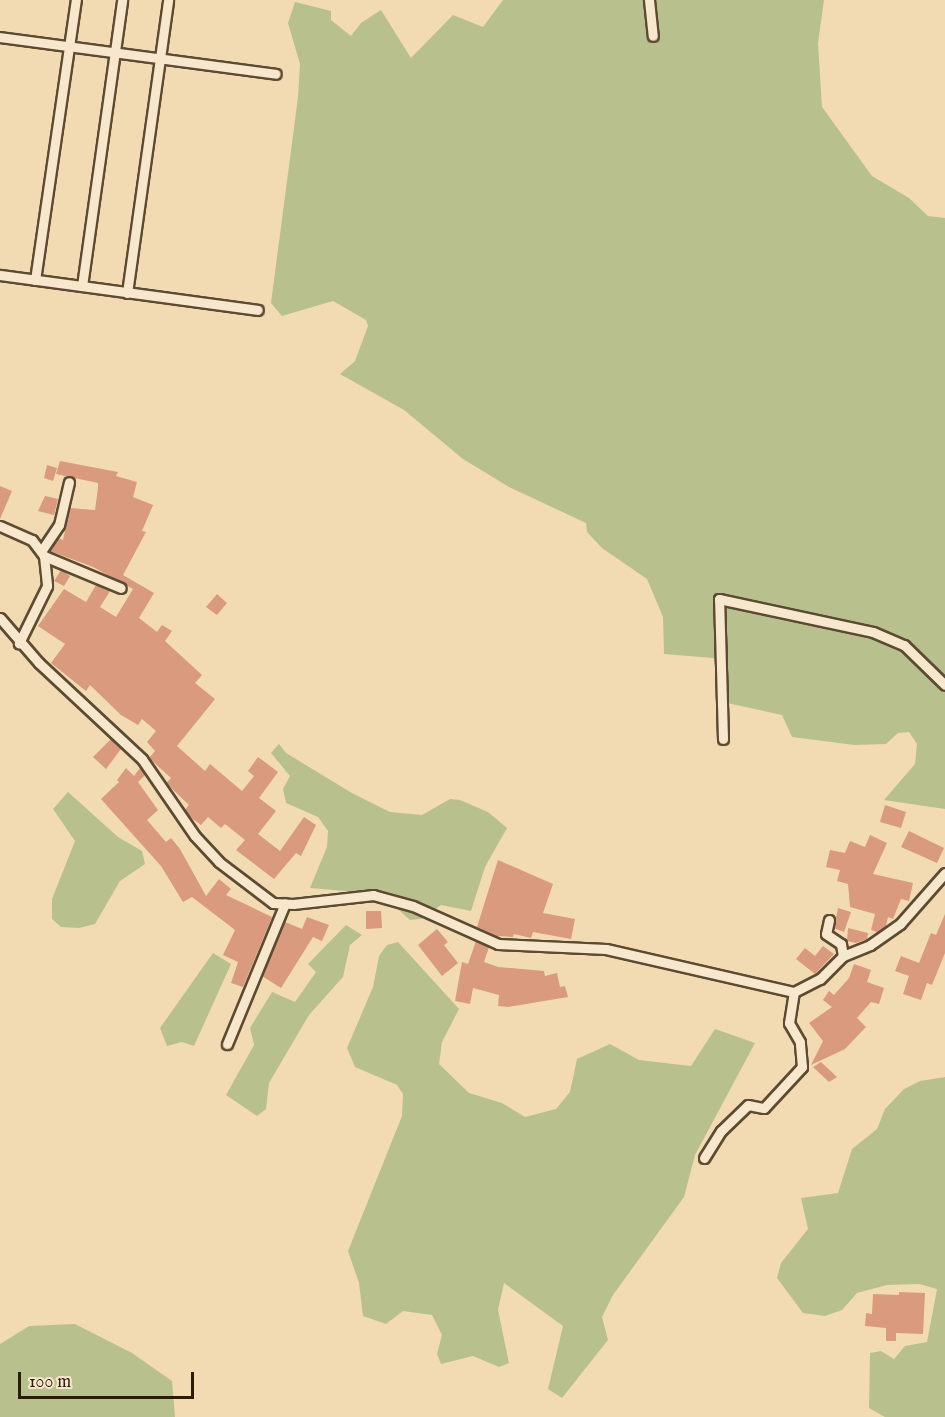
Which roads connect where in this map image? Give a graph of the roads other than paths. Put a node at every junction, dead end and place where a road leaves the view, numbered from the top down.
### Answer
1 (76, 0) edge
2 (122, 0) edge
3 (168, 0) edge
4 (649, 0) edge
5 (653, 36) dead end
6 (0, 37) edge
7 (69, 46) junction
8 (115, 52) junction
9 (160, 58) junction
10 (276, 74) dead end
11 (0, 275) edge
12 (35, 280) junction
13 (82, 286) junction
14 (128, 293) junction
15 (258, 310) dead end
16 (69, 482) dead end
17 (0, 526) edge
18 (43, 553) junction
19 (121, 588) dead end
20 (0, 618) edge
21 (19, 643) junction
22 (945, 685) edge
23 (723, 739) dead end
24 (945, 873) edge
25 (285, 903) junction
26 (829, 920) dead end
27 (843, 956) junction
28 (794, 992) junction
29 (227, 1044) dead end
30 (704, 1158) dead end

1 - 7 street
2 - 8 street
3 - 9 street
4 - 5 street
6 - 7 street
7 - 8 street
7 - 12 street
8 - 9 street
8 - 13 street
9 - 10 street
9 - 14 street
11 - 12 street
12 - 13 street
13 - 14 street
14 - 15 street
16 - 18 street
17 - 18 street
18 - 19 street
18 - 21 street
20 - 21 street
21 - 25 street
22 - 23 street
24 - 27 street
25 - 28 street
25 - 29 street
26 - 27 street
27 - 28 street
28 - 30 street

